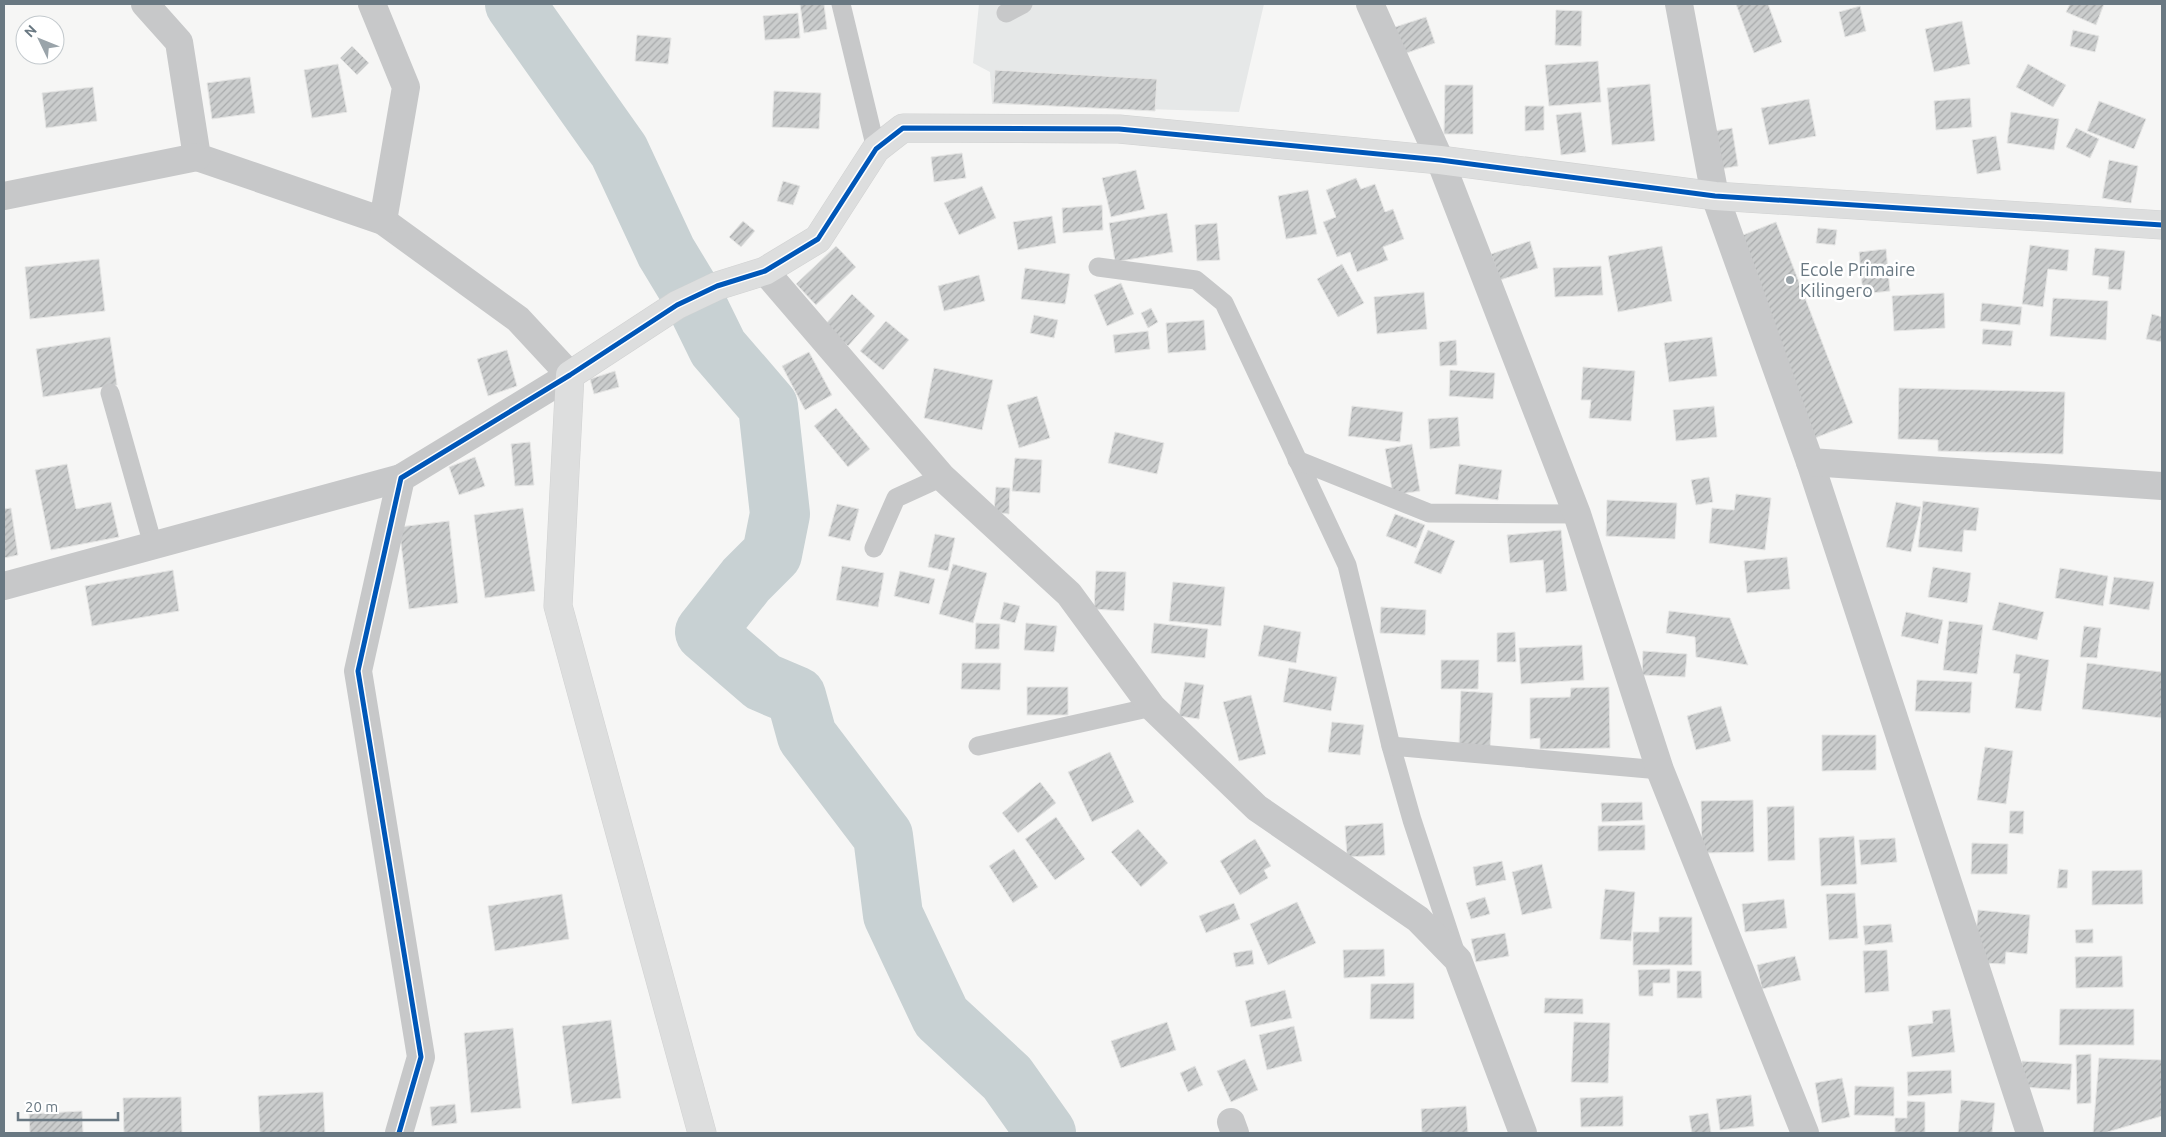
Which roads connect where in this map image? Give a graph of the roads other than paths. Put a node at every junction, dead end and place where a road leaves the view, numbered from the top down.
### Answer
1 (145, 4) edge
2 (372, 4) edge
3 (841, 4) edge
4 (1023, 4) edge
5 (1370, 4) edge
6 (1680, 4) edge
7 (1006, 13) dead end
8 (876, 149) junction
9 (197, 157) junction
10 (1440, 160) junction
11 (4, 196) edge
12 (1715, 196) junction
13 (383, 221) junction
14 (2162, 225) edge
15 (1098, 267) dead end
16 (765, 271) junction
17 (570, 375) junction
18 (110, 393) dead end
19 (1297, 460) junction
20 (1810, 462) junction
21 (942, 477) junction
22 (401, 478) junction
23 (2162, 486) edge
24 (1577, 514) junction
25 (153, 545) junction
26 (874, 548) dead end
27 (4, 586) edge
28 (1152, 707) junction
29 (978, 746) dead end
30 (1391, 746) junction
31 (1660, 770) junction
32 (1458, 960) junction
33 (399, 1133) edge
34 (702, 1133) edge
35 (1522, 1133) edge
36 (1805, 1133) edge
37 (2030, 1133) edge

1 - 9 street
2 - 13 street
3 - 8 lane
4 - 7 lane
5 - 10 street
6 - 12 street
8 - 10 street
8 - 16 street
9 - 11 street
9 - 13 street
10 - 12 street
10 - 24 street
12 - 14 street
12 - 20 street
13 - 17 street
15 - 19 lane
16 - 17 street
16 - 21 street
17 - 22 street
17 - 34 street
18 - 25 lane
19 - 24 lane
19 - 30 lane
20 - 23 street
20 - 37 street
21 - 26 lane
21 - 28 street
22 - 25 street
22 - 33 street
24 - 31 street
25 - 27 street
28 - 29 lane
28 - 32 street
30 - 31 lane
30 - 32 lane
31 - 36 street
32 - 35 street

